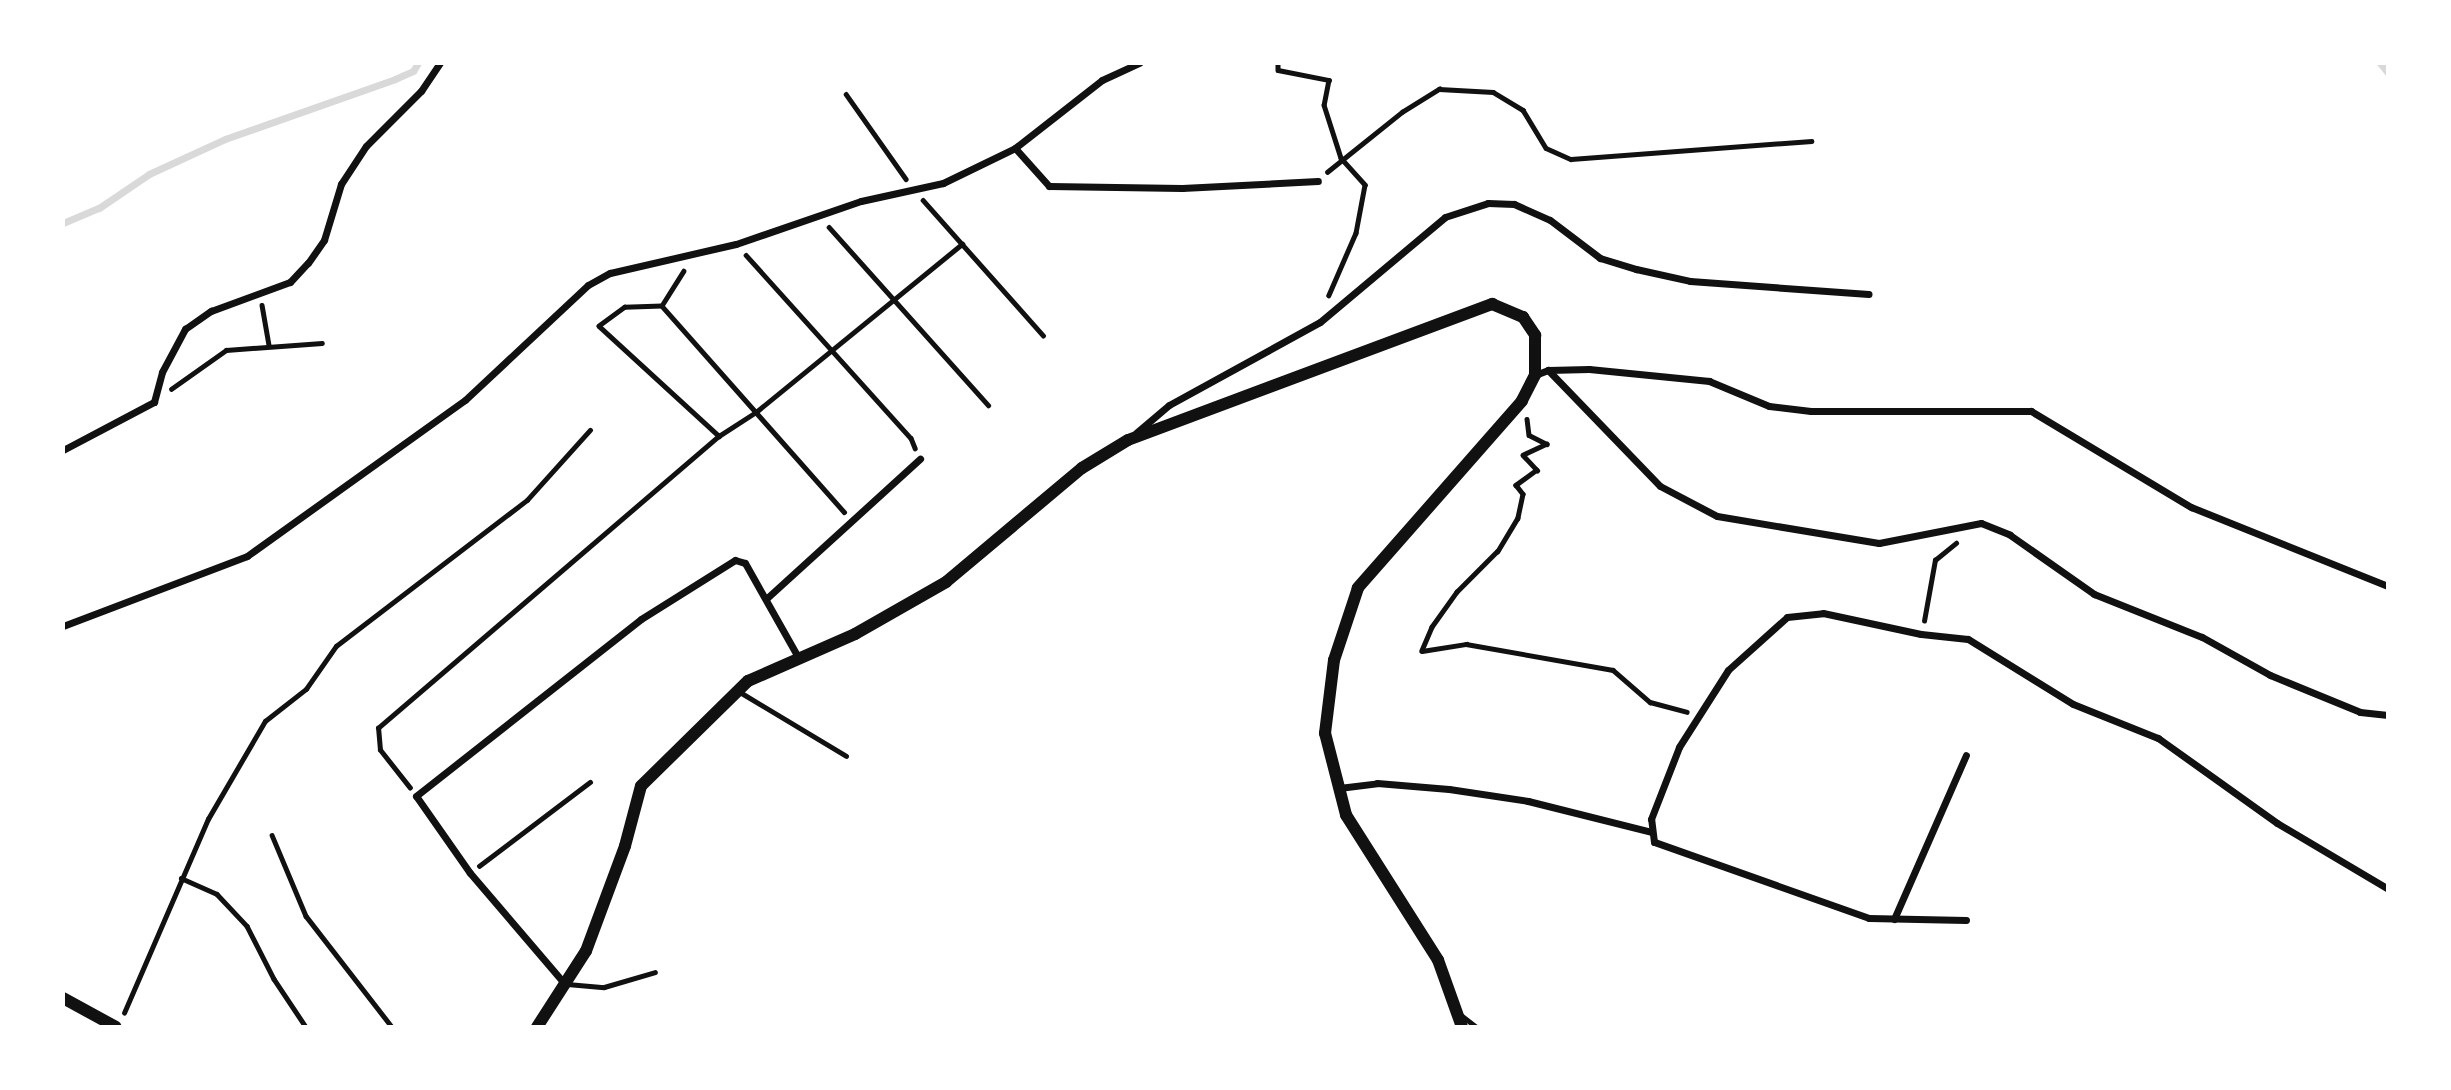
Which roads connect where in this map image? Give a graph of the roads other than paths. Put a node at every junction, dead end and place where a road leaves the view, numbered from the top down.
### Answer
1 (440, 63) edge
2 (1139, 63) edge
3 (1015, 148) junction
4 (1318, 181) dead end
5 (1869, 294) dead end
6 (1548, 370) junction
7 (1535, 375) junction
8 (1128, 440) junction
9 (63, 450) edge
10 (920, 459) road end
11 (2388, 586) edge
12 (767, 598) junction
13 (63, 626) edge
14 (798, 657) junction
15 (738, 691) junction
16 (2388, 715) edge
17 (1966, 755) dead end
18 (846, 756) dead end
19 (1339, 788) junction
20 (1651, 831) junction
21 (2388, 889) edge
22 (1894, 919) junction
23 (1966, 920) dead end
24 (655, 971) dead end
25 (564, 983) junction
26 (63, 998) edge
27 (1457, 1012) junction
28 (117, 1027) edge
29 (537, 1027) edge
30 (1462, 1027) edge
31 (1476, 1027) edge

1 - 9 street
2 - 3 street
3 - 4 street
3 - 13 street
5 - 8 street
6 - 7 street
6 - 11 street
6 - 16 street
7 - 8 street
7 - 19 street
8 - 14 street
10 - 12 street
12 - 14 street
12 - 25 street
14 - 15 street
15 - 18 lane
15 - 25 street
17 - 22 street
19 - 20 street
19 - 27 street
20 - 21 street
20 - 22 street
22 - 23 street
24 - 25 lane
25 - 29 street
26 - 28 street
27 - 30 street
27 - 31 lane

